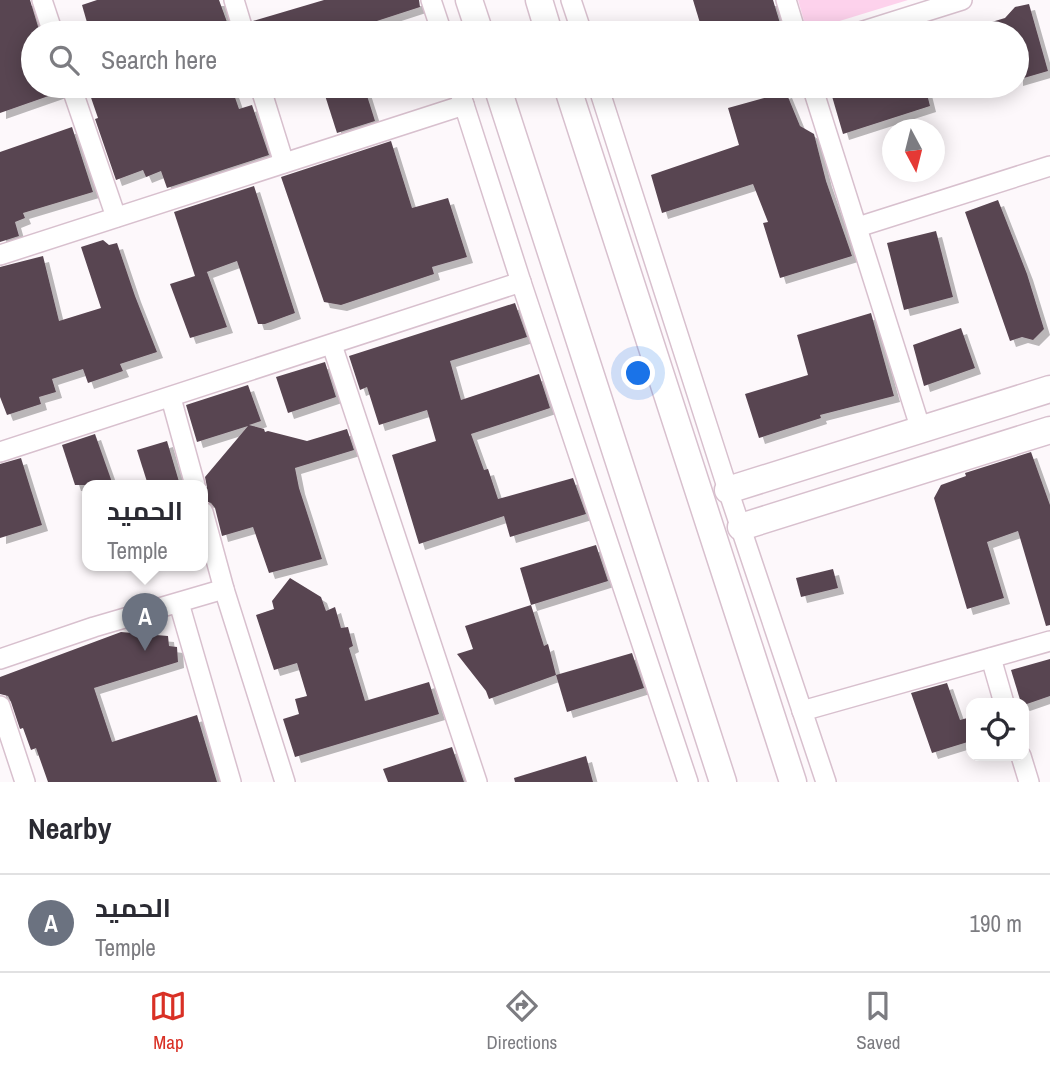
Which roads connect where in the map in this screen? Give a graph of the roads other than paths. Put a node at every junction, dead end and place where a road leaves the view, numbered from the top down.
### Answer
1 (42, 0) edge
2 (234, 0) edge
3 (431, 0) edge
4 (470, 0) edge
5 (539, 0) edge
6 (571, 0) edge
7 (786, 0) edge
8 (962, 0) edge
9 (49, 21) edge
10 (240, 21) edge
11 (438, 21) edge
12 (476, 21) edge
13 (546, 21) edge
14 (578, 21) edge
15 (792, 21) edge
16 (896, 21) edge
17 (75, 98) edge
18 (264, 98) edge
19 (462, 98) edge
20 (501, 98) edge
21 (570, 98) edge
22 (602, 98) edge
23 (817, 98) edge
24 (464, 105) junction
25 (284, 163) junction
26 (1050, 166) edge
27 (116, 217) junction
28 (858, 227) junction
29 (0, 254) edge
30 (521, 282) junction
31 (332, 345) junction
32 (1050, 389) edge
33 (171, 398) junction
34 (921, 430) junction
35 (1050, 430) edge
36 (0, 452) edge
37 (194, 480) edge
38 (728, 490) junction
39 (741, 527) junction
40 (208, 530) edge
41 (224, 589) junction
42 (179, 603) junction
43 (1050, 641) edge
44 (991, 658) junction
45 (0, 659) edge
46 (1003, 698) edge
47 (0, 706) edge
48 (802, 710) junction
49 (1023, 761) edge
50 (25, 782) edge
51 (231, 782) edge
52 (285, 782) edge
53 (477, 782) edge
54 (688, 782) edge
55 (723, 782) edge
56 (793, 782) edge
57 (826, 782) edge
58 (1029, 782) edge

1 - 9 street
2 - 10 street
3 - 11 street
4 - 12 main road
5 - 13 main road
6 - 14 street
7 - 15 street
8 - 16 street
17 - 27 street
18 - 25 street
19 - 24 street
20 - 55 main road
21 - 56 main road
22 - 38 street
23 - 28 street
24 - 25 street
24 - 30 street
25 - 27 street
26 - 28 street
27 - 29 street
28 - 34 street
30 - 31 street
30 - 54 street
31 - 33 street
31 - 53 street
32 - 34 main road
33 - 36 street
33 - 37 street
34 - 38 main road
35 - 39 main road
38 - 39 street
39 - 48 street
40 - 41 street
41 - 42 street
41 - 52 street
42 - 45 street
42 - 51 street
43 - 44 street
44 - 46 street
44 - 48 street
47 - 50 street
48 - 57 street
49 - 58 street

